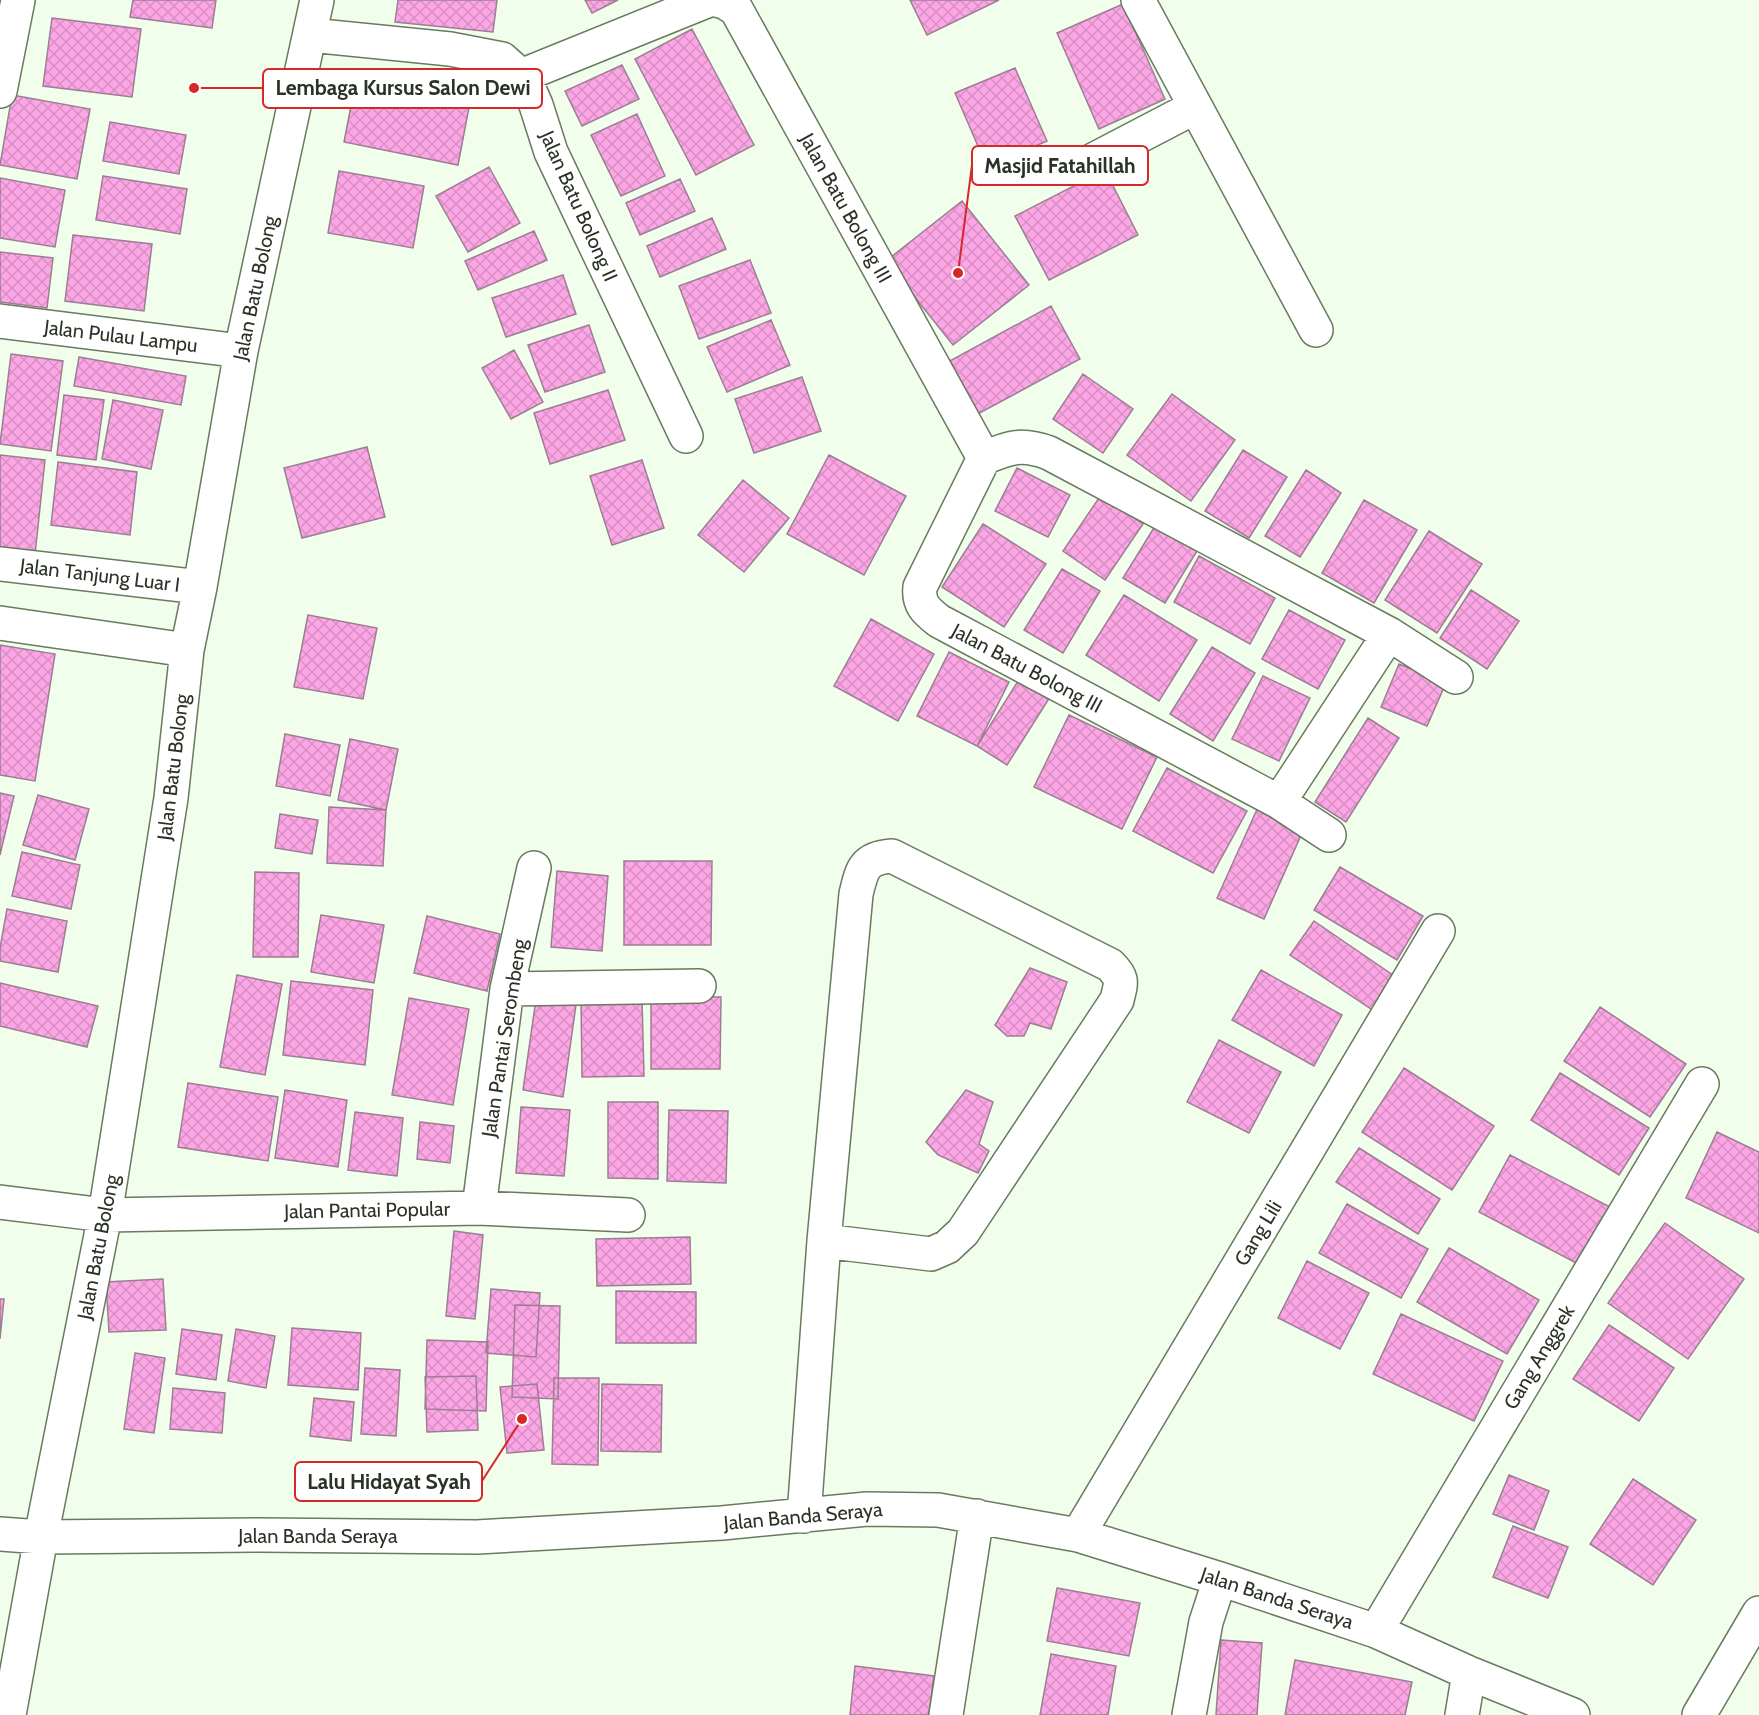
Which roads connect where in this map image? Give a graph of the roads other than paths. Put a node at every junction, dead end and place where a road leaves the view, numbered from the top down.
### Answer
1 (18, 0) edge
2 (317, 0) edge
3 (710, 0) edge
4 (716, 0) edge
5 (1138, 0) edge
6 (310, 35) junction
7 (521, 76) junction
8 (0, 90) edge
9 (1195, 107) junction
10 (1080, 167) dead end
11 (0, 321) edge
12 (1316, 330) dead end
13 (241, 351) junction
14 (686, 436) dead end
15 (984, 458) junction
16 (0, 564) edge
17 (200, 587) junction
18 (0, 623) edge
19 (1389, 634) junction
20 (187, 650) junction
21 (1456, 677) dead end
22 (1279, 802) junction
23 (1329, 835) dead end
24 (534, 868) dead end
25 (1438, 932) dead end
26 (699, 986) dead end
27 (507, 989) junction
28 (1702, 1084) dead end
29 (0, 1202) edge
30 (479, 1208) junction
31 (105, 1215) junction
32 (628, 1215) dead end
33 (824, 1241) junction
34 (804, 1516) junction
35 (977, 1516) junction
36 (0, 1534) edge
37 (1078, 1535) junction
38 (41, 1537) junction
39 (1220, 1579) junction
40 (1759, 1613) edge
41 (1376, 1631) junction
42 (1469, 1673) junction
43 (9, 1715) edge
44 (946, 1715) edge
45 (1189, 1715) edge
46 (1461, 1715) edge
47 (1573, 1715) edge
48 (1699, 1715) edge

1 - 8 street
2 - 6 street, Jalan Batu Bolong
3 - 7 street
4 - 15 street, Jalan Batu Bolong III
5 - 9 street
6 - 7 street, Jalan Batu Bolong II
6 - 13 street, Jalan Batu Bolong
7 - 14 street, Jalan Batu Bolong II
9 - 10 street
9 - 12 street
11 - 13 street, Jalan Pulau Lampu
13 - 17 street, Jalan Batu Bolong
15 - 19 street
15 - 22 street, Jalan Batu Bolong III
16 - 17 street, Jalan Tanjung Luar I
17 - 20 street, Jalan Batu Bolong
18 - 20 street
19 - 21 street
19 - 22 street
20 - 31 street, Jalan Batu Bolong
22 - 23 street, Jalan Batu Bolong III
24 - 27 street, Jalan Pantai Serombeng
25 - 37 street, Gang Lili
26 - 27 street
27 - 30 street, Jalan Pantai Serombeng
28 - 41 street, Gang Anggrek
29 - 31 street, Jalan Pantai Popular
30 - 31 street, Jalan Pantai Popular
30 - 32 street, Jalan Pantai Popular
31 - 38 street, Jalan Batu Bolong
33 - 33 street
33 - 34 street
34 - 35 street, Jalan Banda Seraya
34 - 38 street, Jalan Banda Seraya
35 - 37 street, Jalan Banda Seraya
35 - 44 street
36 - 38 street, Jalan Banda Seraya
37 - 39 street, Jalan Banda Seraya
38 - 43 street, Jalan Batu Bolong
39 - 41 street, Jalan Banda Seraya
39 - 45 street
40 - 48 street
41 - 42 street, Jalan Banda Seraya
42 - 46 street
42 - 47 street, Jalan Banda Seraya

